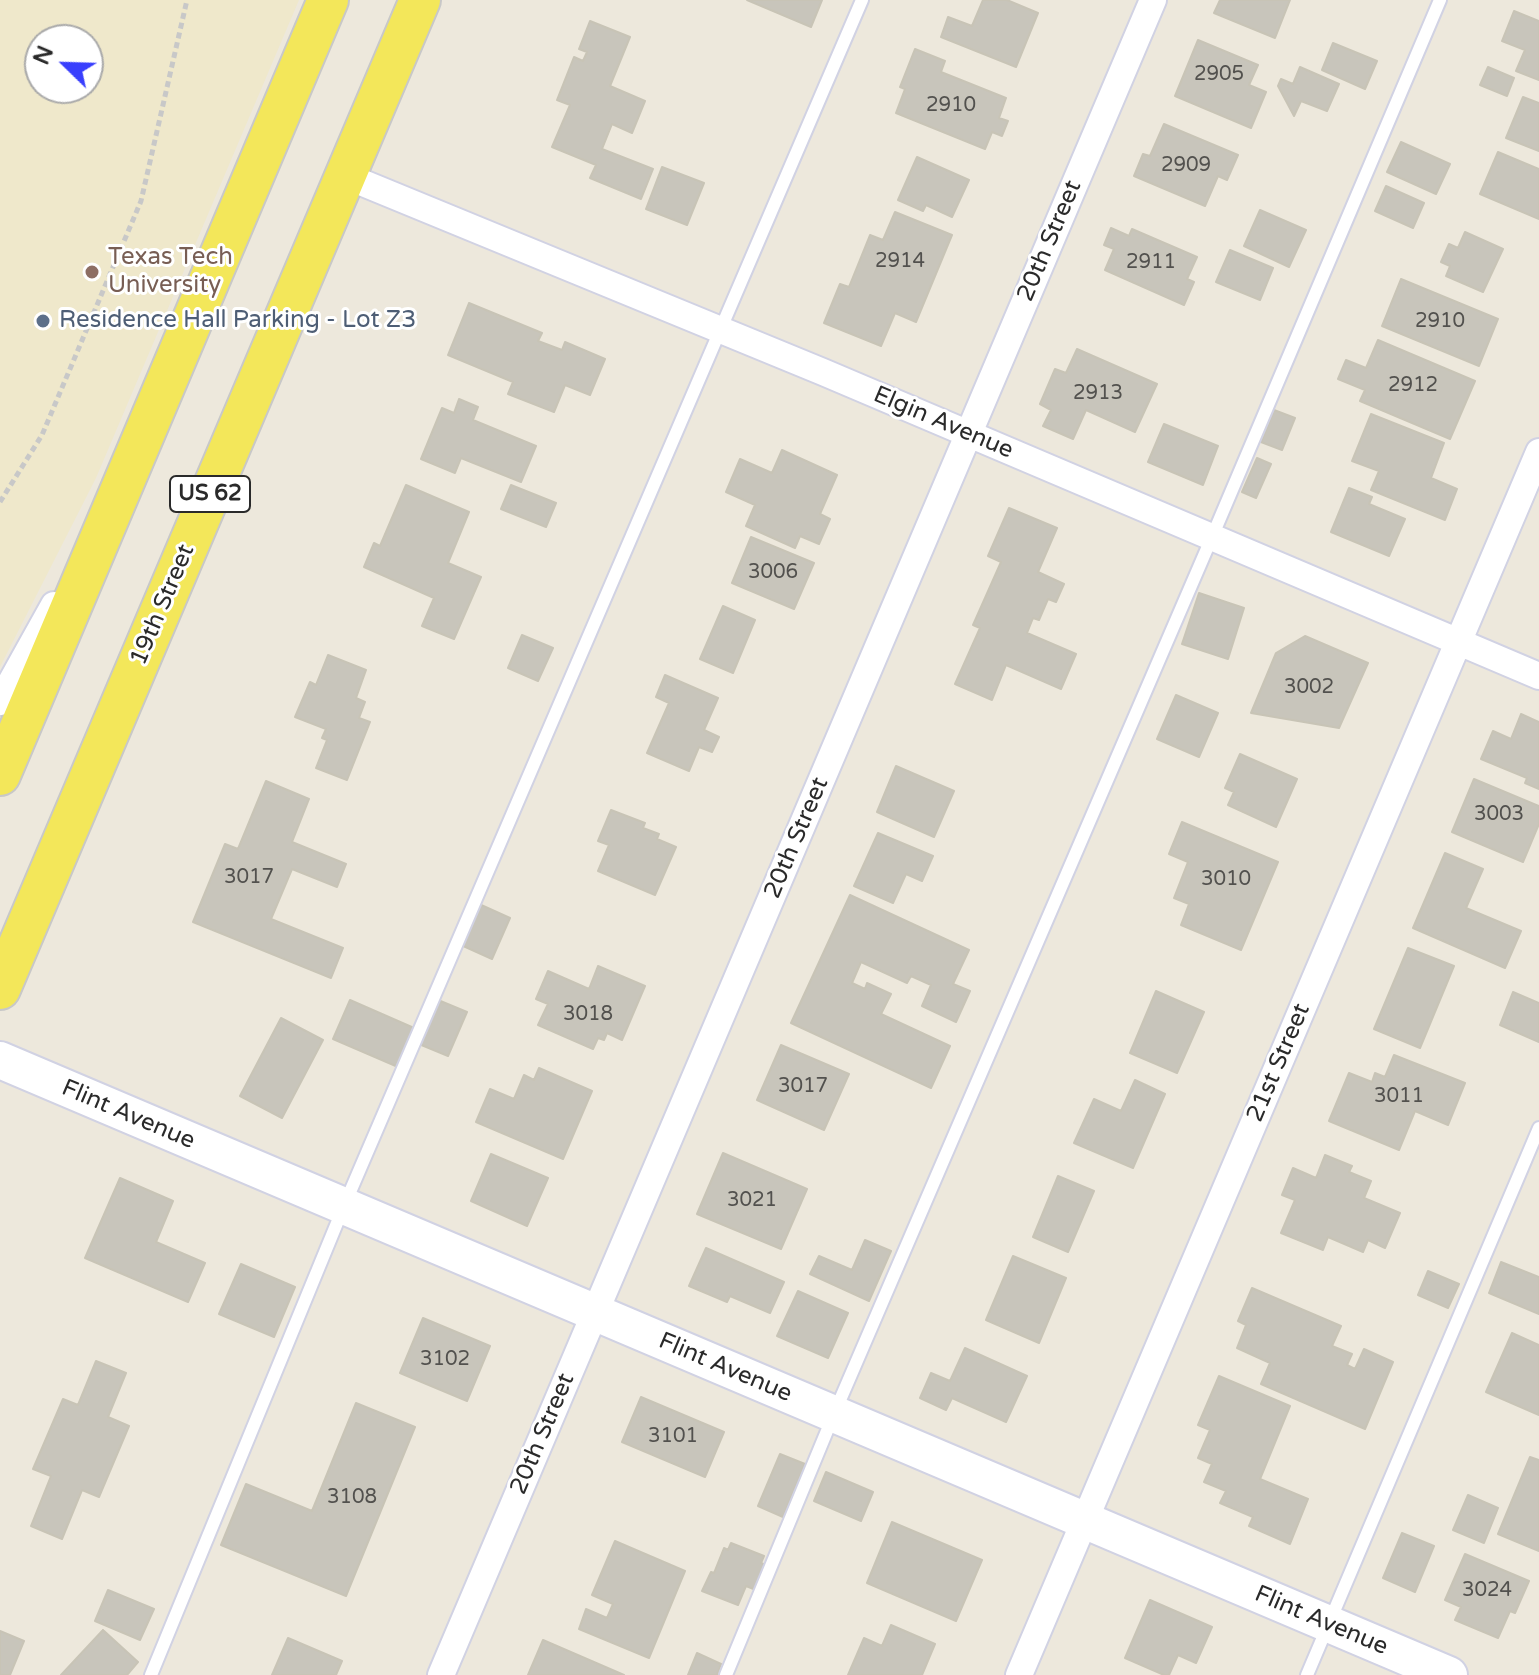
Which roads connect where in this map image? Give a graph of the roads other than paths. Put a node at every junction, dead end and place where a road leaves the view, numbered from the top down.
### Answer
1 (328, 0) edge
2 (420, 0) edge
3 (862, 0) edge
4 (1153, 0) edge
5 (1440, 0) edge
6 (346, 176) junction
7 (721, 330) junction
8 (968, 434) junction
9 (1539, 452) edge
10 (130, 469) junction
11 (1212, 537) junction
12 (1458, 642) junction
13 (1539, 676) edge
14 (0, 702) edge
15 (0, 775) edge
16 (0, 989) edge
17 (0, 1060) edge
18 (1539, 1128) edge
19 (344, 1206) junction
20 (595, 1313) junction
21 (834, 1414) junction
22 (1085, 1520) junction
23 (1329, 1624) junction
24 (151, 1675) edge
25 (441, 1675) edge
26 (726, 1675) edge
27 (1019, 1675) edge
28 (1307, 1675) edge
29 (1449, 1675) edge

1 - 10 main road
2 - 6 main road, 19th Street / US 62
3 - 7 lane
4 - 8 street, 20th Street
5 - 11 lane
6 - 7 street, Elgin Avenue
6 - 16 main road, 19th Street / US 62
7 - 8 street, Elgin Avenue
7 - 19 lane
8 - 11 street, Elgin Avenue
8 - 20 street, 20th Street
9 - 12 street, 21st Street
10 - 14 street
10 - 15 main road
11 - 12 street, Elgin Avenue
11 - 21 lane
12 - 13 street, Elgin Avenue
12 - 22 street, 21st Street
17 - 19 street, Flint Avenue
18 - 23 lane
19 - 20 street, Flint Avenue
19 - 24 lane
20 - 21 street, Flint Avenue
20 - 25 street, 20th Street
21 - 22 street, Flint Avenue
21 - 26 lane
22 - 23 street, Flint Avenue
22 - 27 street, 21st Street
23 - 28 lane
23 - 29 street, Flint Avenue

